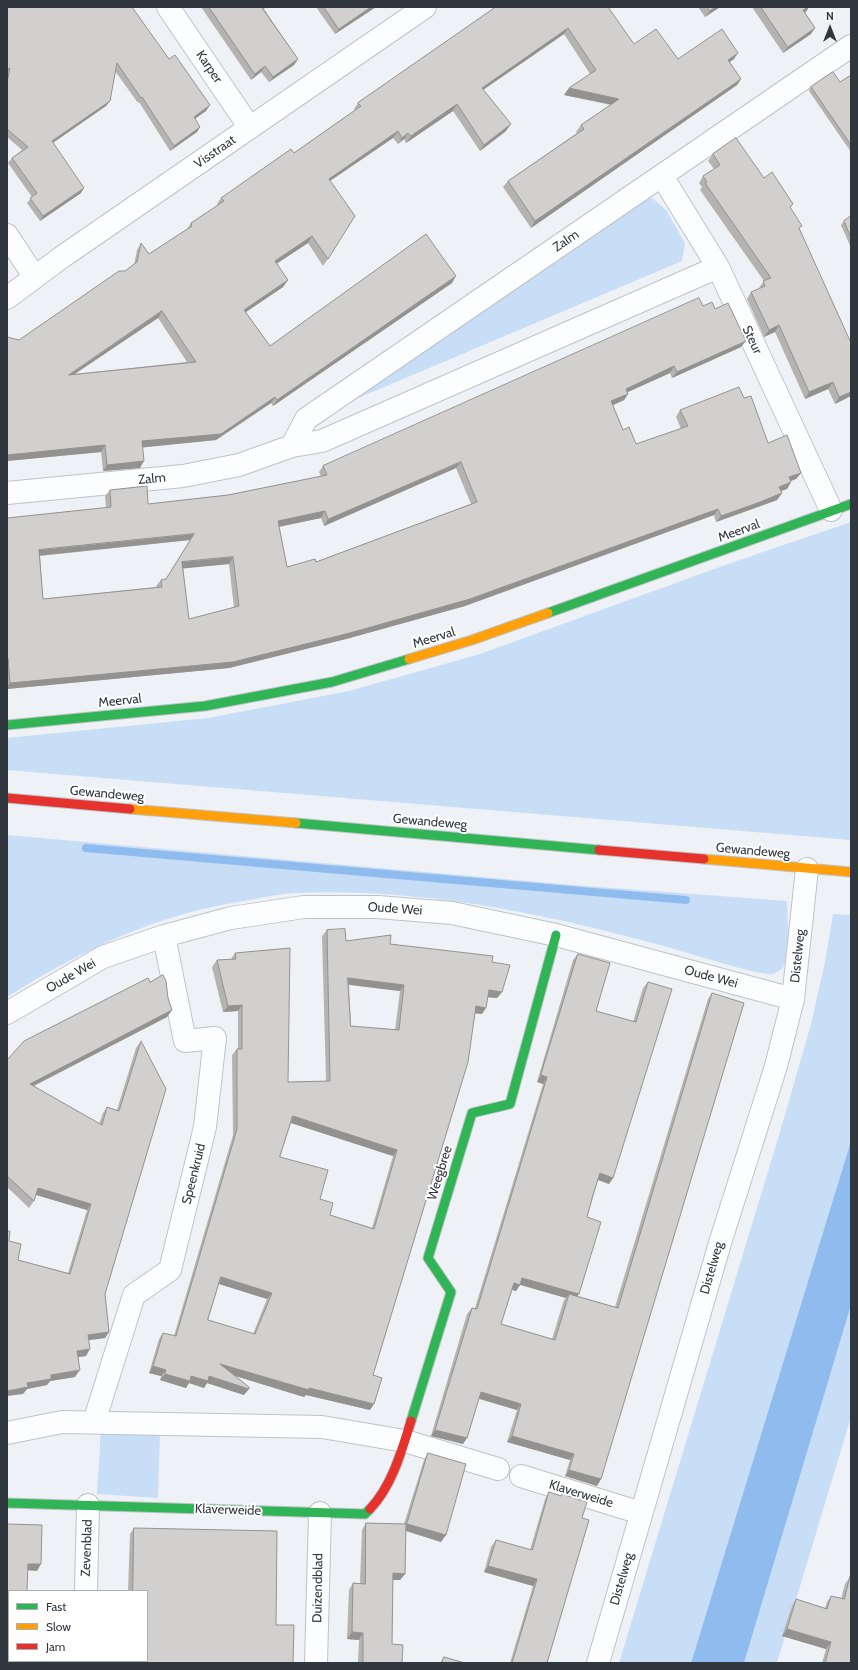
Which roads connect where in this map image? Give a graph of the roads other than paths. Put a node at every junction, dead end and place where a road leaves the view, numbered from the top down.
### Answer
1 (168, 7) edge
2 (425, 7) edge
3 (851, 46) edge
4 (250, 128) junction
5 (662, 176) junction
6 (7, 235) edge
7 (718, 267) junction
8 (34, 276) junction
9 (7, 298) edge
10 (292, 446) junction
11 (7, 493) edge
12 (841, 507) edge
13 (7, 725) edge
14 (7, 798) edge
15 (807, 869) junction
16 (851, 872) edge
17 (556, 935) junction
18 (164, 936) junction
19 (793, 999) junction
20 (7, 1013) edge
21 (94, 1422) junction
22 (7, 1433) edge
23 (404, 1441) junction
24 (498, 1469) dead end
25 (521, 1476) dead end
26 (7, 1503) edge
27 (88, 1505) junction
28 (320, 1513) junction
29 (642, 1513) junction
30 (86, 1590) edge
31 (316, 1663) edge
32 (598, 1663) edge

1 - 4 street, Karper
2 - 4 street, Visstraat
3 - 5 street, Zalm
4 - 8 street, Visstraat
5 - 7 street, Steur
5 - 10 street, Zalm
6 - 8 street
7 - 10 street, Zalm
7 - 12 street, Steur
8 - 9 street, Visstraat
10 - 11 street, Zalm
12 - 13 street, Meerval
14 - 15 street, Gewandeweg
15 - 16 street, Gewandeweg
15 - 19 street, Distelweg
17 - 18 street, Oude Wei
17 - 19 street, Oude Wei
17 - 23 street, Weegbree
18 - 20 street, Oude Wei
18 - 21 street, Speenkruid
19 - 29 street, Distelweg
21 - 22 street
21 - 23 street
23 - 24 street
23 - 28 street, Klaverweide
25 - 29 street, Klaverweide
26 - 27 street, Klaverweide
27 - 28 street, Klaverweide
27 - 30 street, Zevenblad
28 - 31 street, Duizendblad
29 - 32 street, Distelweg

